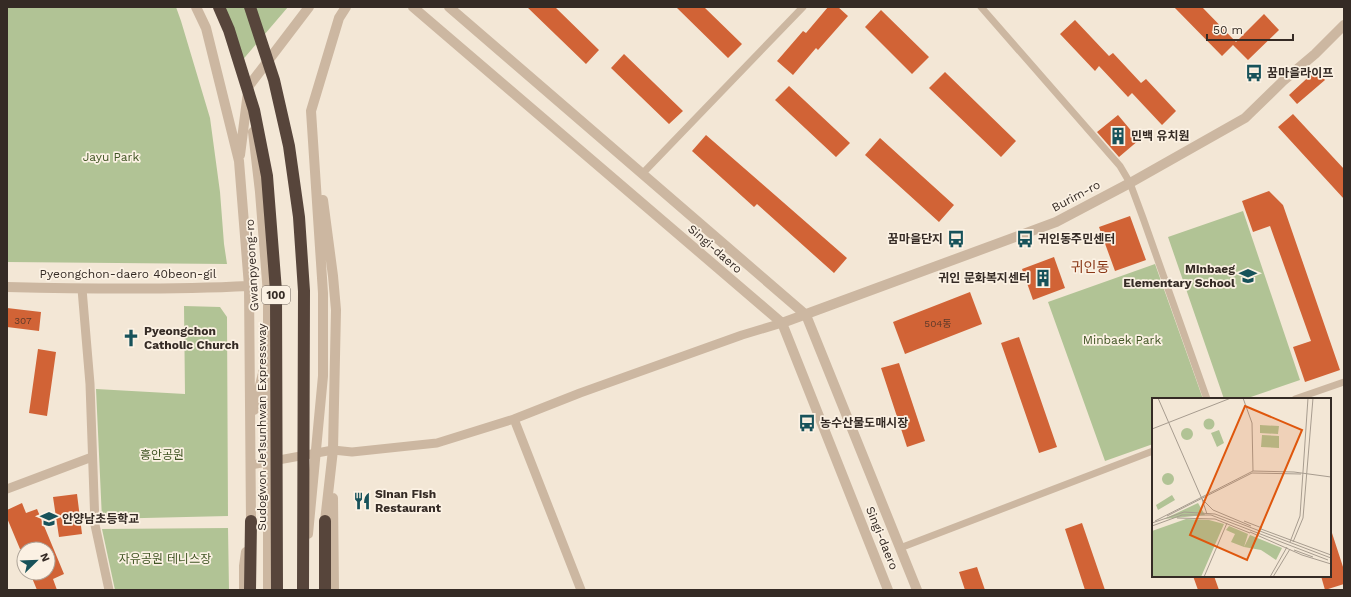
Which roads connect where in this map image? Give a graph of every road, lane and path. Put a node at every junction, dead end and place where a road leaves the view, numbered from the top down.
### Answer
1 (196, 7) edge
2 (214, 7) edge
3 (219, 7) edge
4 (250, 7) edge
5 (309, 7) edge
6 (346, 7) edge
7 (413, 7) edge
8 (449, 7) edge
9 (803, 7) edge
10 (981, 7) edge
11 (1344, 26) edge
12 (248, 87) junction
13 (311, 111) junction
14 (239, 161) junction
15 (643, 173) junction
16 (1130, 184) junction
17 (7, 286) edge
18 (249, 286) junction
19 (82, 289) junction
20 (806, 315) junction
21 (782, 324) junction
22 (268, 353) junction
23 (323, 376) junction
24 (1344, 382) edge
25 (1207, 398) edge
26 (1298, 398) edge
27 (514, 419) junction
28 (251, 425) junction
29 (332, 450) junction
30 (1152, 451) edge
31 (316, 454) junction
32 (92, 456) junction
33 (269, 462) junction
34 (251, 465) junction
35 (7, 489) edge
36 (251, 521) junction
37 (325, 521) joint
38 (900, 548) junction
39 (109, 590) edge
40 (244, 590) edge
41 (250, 590) edge
42 (268, 590) edge
43 (277, 590) edge
44 (303, 590) edge
45 (306, 590) edge
46 (325, 590) edge
47 (334, 590) edge
48 (582, 590) edge
49 (888, 590) edge
50 (916, 590) edge

1 - 14 street
2 - 12 street
3 - 43 highway, Sudogwon Je1sunhwan Expressway / 100, bridge
4 - 44 highway, 100, bridge
5 - 12 street
6 - 13 street
7 - 21 street, Singi-daero
8 - 15 street, Singi-daero
9 - 15 street
10 - 16 street
11 - 16 street, Burim-ro
12 - 14 street
12 - 22 street, Gwanpyeong-ro
13 - 23 street
13 - 29 street
14 - 18 street
15 - 20 street, Singi-daero
16 - 20 street, Burim-ro
16 - 25 street
17 - 19 street, Pyeongchon-daero 40beon-gil
18 - 19 street, Pyeongchon-daero 40beon-gil
18 - 28 street
19 - 32 street
20 - 21 street, Burim-ro
20 - 38 street, Singi-daero
21 - 27 street
21 - 49 street, Singi-daero
22 - 28 street
22 - 33 street, Gwanpyeong-ro
23 - 29 street
23 - 31 street
24 - 26 street
27 - 29 street
27 - 48 street
28 - 34 street
29 - 31 street
29 - 37 street
29 - 47 street
30 - 38 street
31 - 33 street
31 - 45 street
32 - 35 street
32 - 39 street
33 - 34 street
33 - 42 street, Gwanpyeong-ro
34 - 36 street
36 - 40 street
36 - 41 highway
37 - 46 highway
38 - 50 street, Singi-daero

